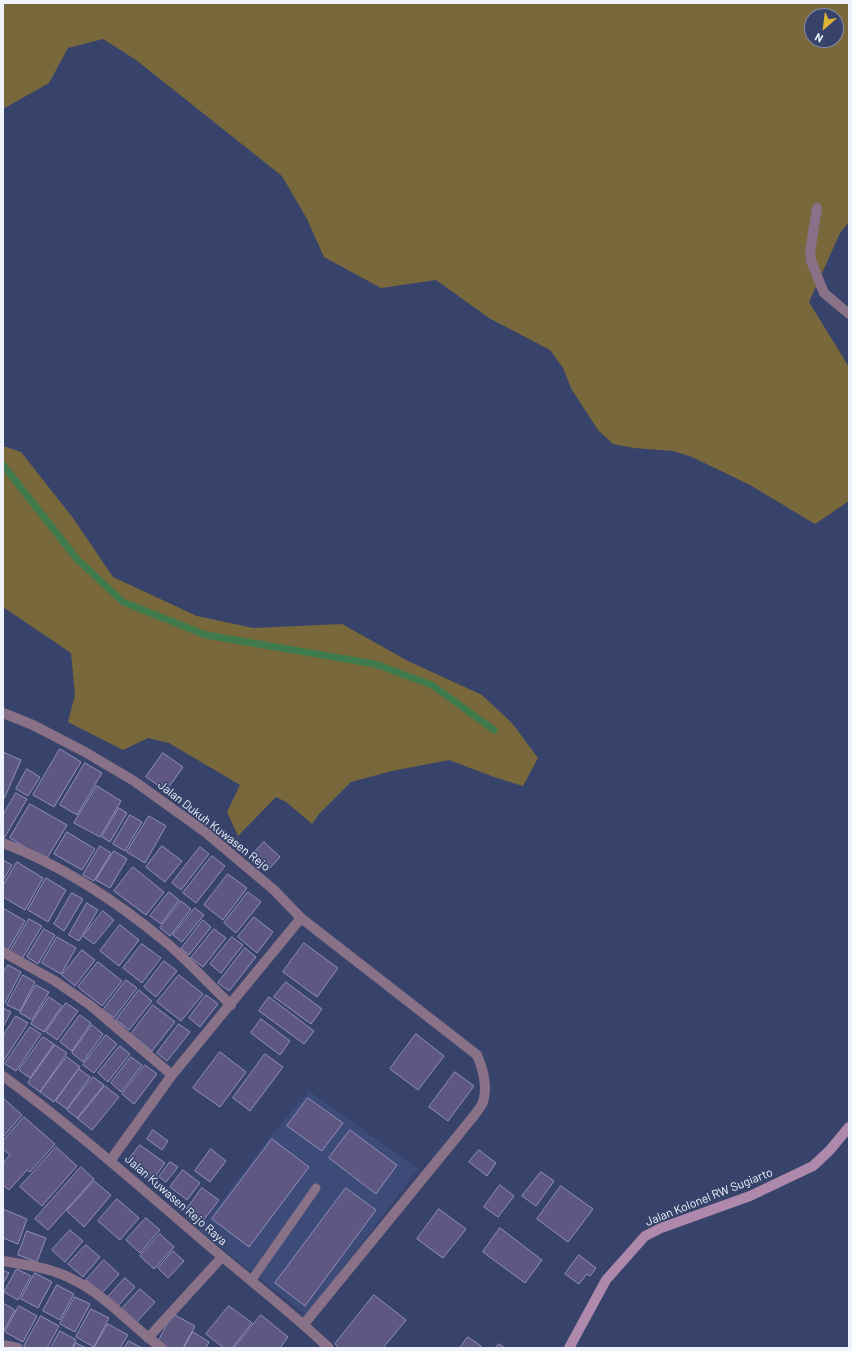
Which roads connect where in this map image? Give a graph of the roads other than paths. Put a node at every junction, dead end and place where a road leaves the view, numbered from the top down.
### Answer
1 (817, 208) dead end
2 (849, 314) edge
3 (3, 713) edge
4 (3, 843) edge
5 (301, 918) junction
6 (3, 952) edge
7 (231, 1006) junction
8 (172, 1075) junction
9 (3, 1076) edge
10 (849, 1127) edge
11 (110, 1161) junction
12 (316, 1188) dead end
13 (222, 1257) junction
14 (3, 1261) edge
15 (251, 1281) junction
16 (304, 1324) junction
17 (148, 1338) junction
18 (3, 1345) edge
19 (18, 1348) edge
20 (162, 1348) edge
21 (329, 1348) edge
22 (569, 1348) edge

1 - 2 street
3 - 5 street, Jalan Dukuh Kuwasen Rejo
4 - 7 street
5 - 7 street
5 - 16 street, Jalan Dukuh Kuwasen Rejo
6 - 8 street
7 - 8 street
8 - 11 street
9 - 11 street, Jalan Kuwasen Rejo Raya
10 - 22 main road, Jalan Kolonel RW Sugiarto
11 - 13 street, Jalan Kuwasen Rejo Raya
12 - 15 lane
13 - 15 street, Jalan Kuwasen Rejo Raya
13 - 17 street
14 - 17 street
15 - 16 street, Jalan Kuwasen Rejo Raya
16 - 21 street, Jalan Kuwasen Rejo Raya
17 - 20 street
18 - 19 street

